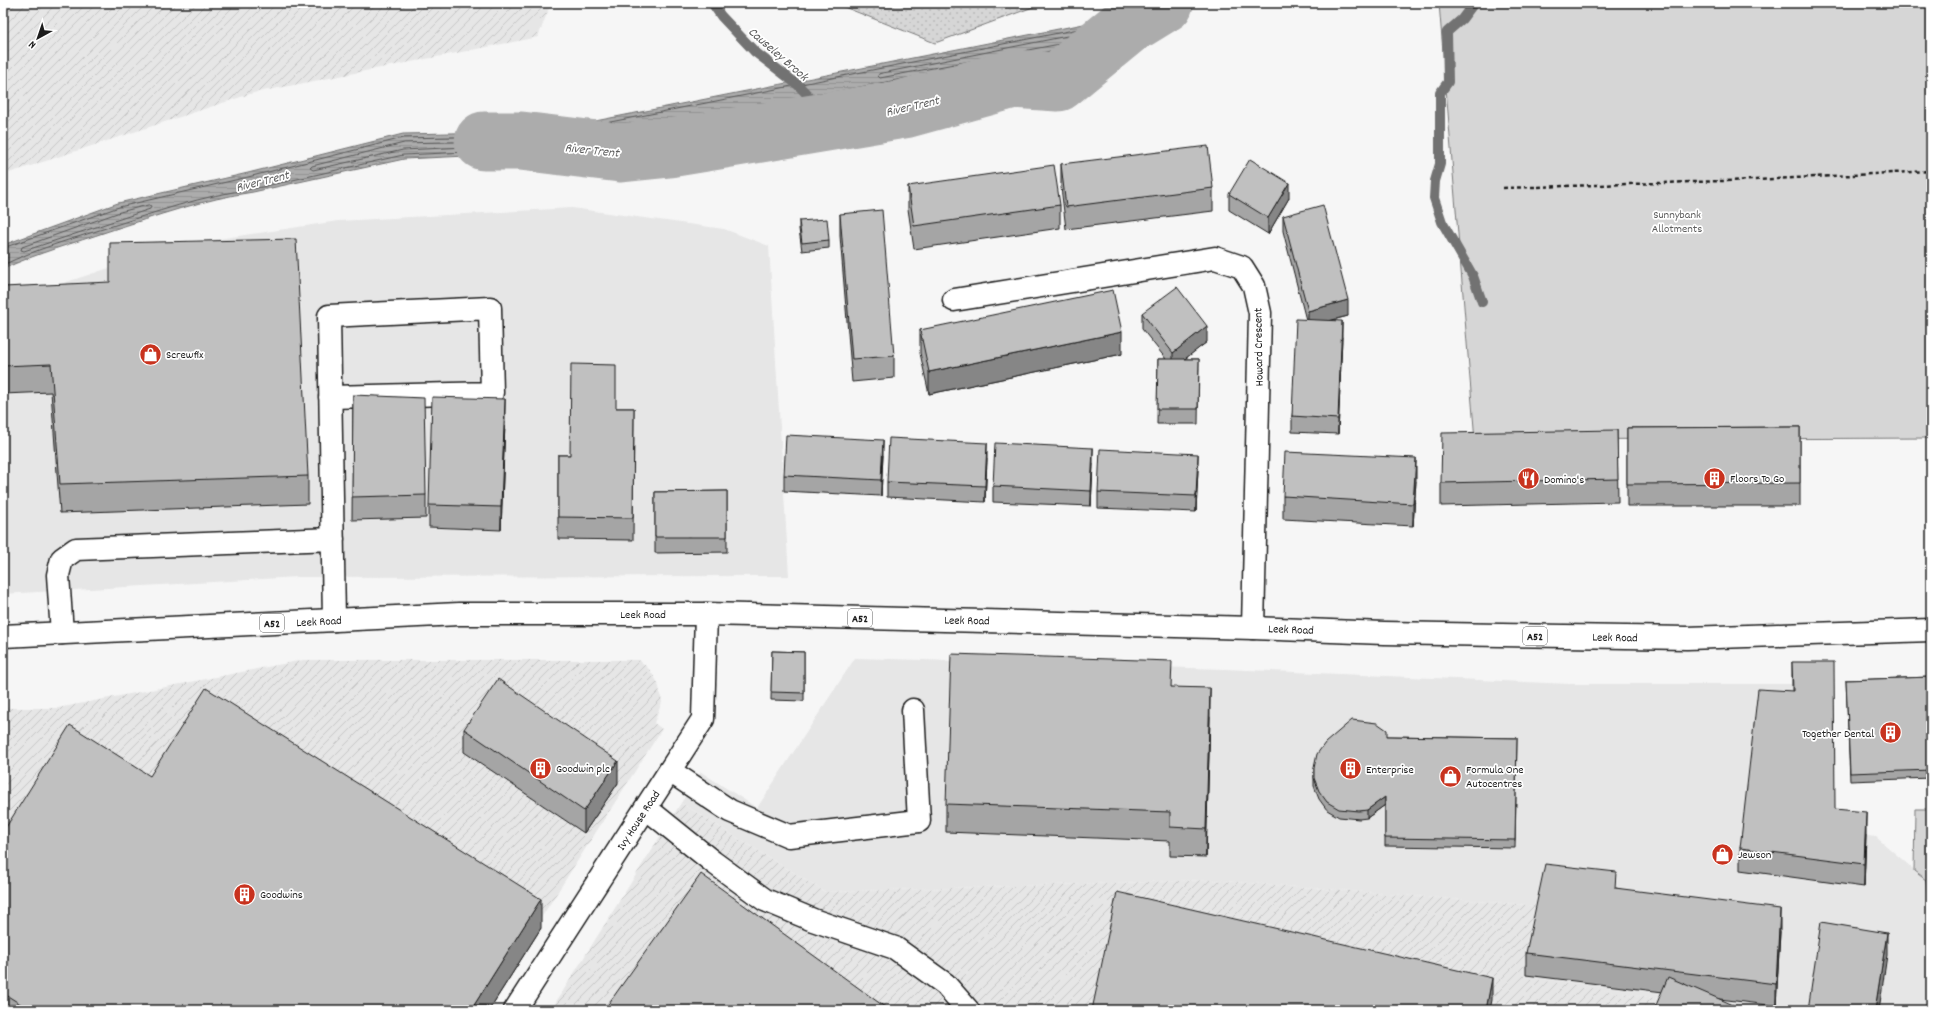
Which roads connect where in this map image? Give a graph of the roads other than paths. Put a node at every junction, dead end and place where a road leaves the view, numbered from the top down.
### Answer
1 (954, 300) dead end
2 (330, 397) junction
3 (333, 539) junction
4 (706, 614) junction
5 (334, 620) junction
6 (1253, 628) junction
7 (1931, 630) edge
8 (62, 633) junction
9 (3, 636) edge
10 (913, 710) dead end
11 (670, 771) junction
12 (646, 808) junction
13 (515, 1010) edge
14 (968, 1010) edge

1 - 6 main road, Howard Crescent
2 - 2 main road
2 - 3 main road
3 - 5 main road
3 - 8 main road
4 - 5 main road, Leek Road / A52
4 - 6 main road, Leek Road / A52
4 - 11 main road, Ivy House Road
5 - 8 main road, Leek Road / A52
6 - 7 main road, Leek Road / A52
8 - 9 main road, Leek Road / A52
10 - 11 main road
11 - 12 main road, Ivy House Road
12 - 13 main road, Ivy House Road
12 - 14 main road

